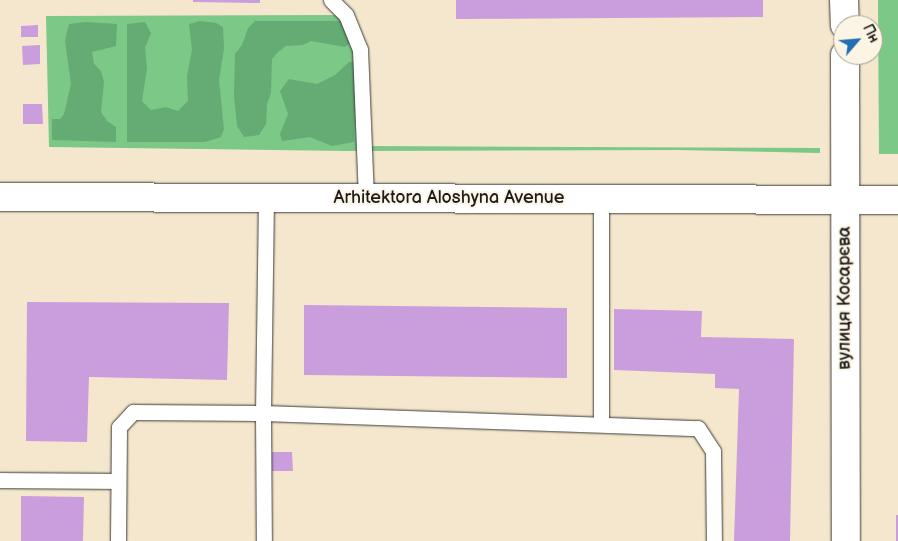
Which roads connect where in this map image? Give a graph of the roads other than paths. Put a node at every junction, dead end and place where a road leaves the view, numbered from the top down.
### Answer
1 (331, 0) edge
2 (844, 0) edge
3 (845, 15) edge
4 (845, 65) edge
5 (0, 197) edge
6 (601, 197) junction
7 (266, 198) junction
8 (366, 198) junction
9 (845, 200) junction
10 (898, 200) edge
11 (263, 413) junction
12 (601, 423) junction
13 (0, 480) edge
14 (118, 480) junction
15 (118, 541) edge
16 (264, 541) edge
17 (714, 541) edge
18 (846, 541) edge

1 - 8 lane
2 - 3 street
4 - 9 street, вулиця Косарєва
5 - 7 street, Arhitektora Aloshyna Avenue
6 - 8 street, Arhitektora Aloshyna Avenue
6 - 9 street, Arhitektora Aloshyna Avenue
6 - 12 lane
7 - 8 street, Arhitektora Aloshyna Avenue
7 - 11 lane
9 - 10 street, Arhitektora Aloshyna Avenue
9 - 18 street, вулиця Косарєва
11 - 12 lane
11 - 14 lane
11 - 16 lane
12 - 17 lane
13 - 14 lane
14 - 15 lane

